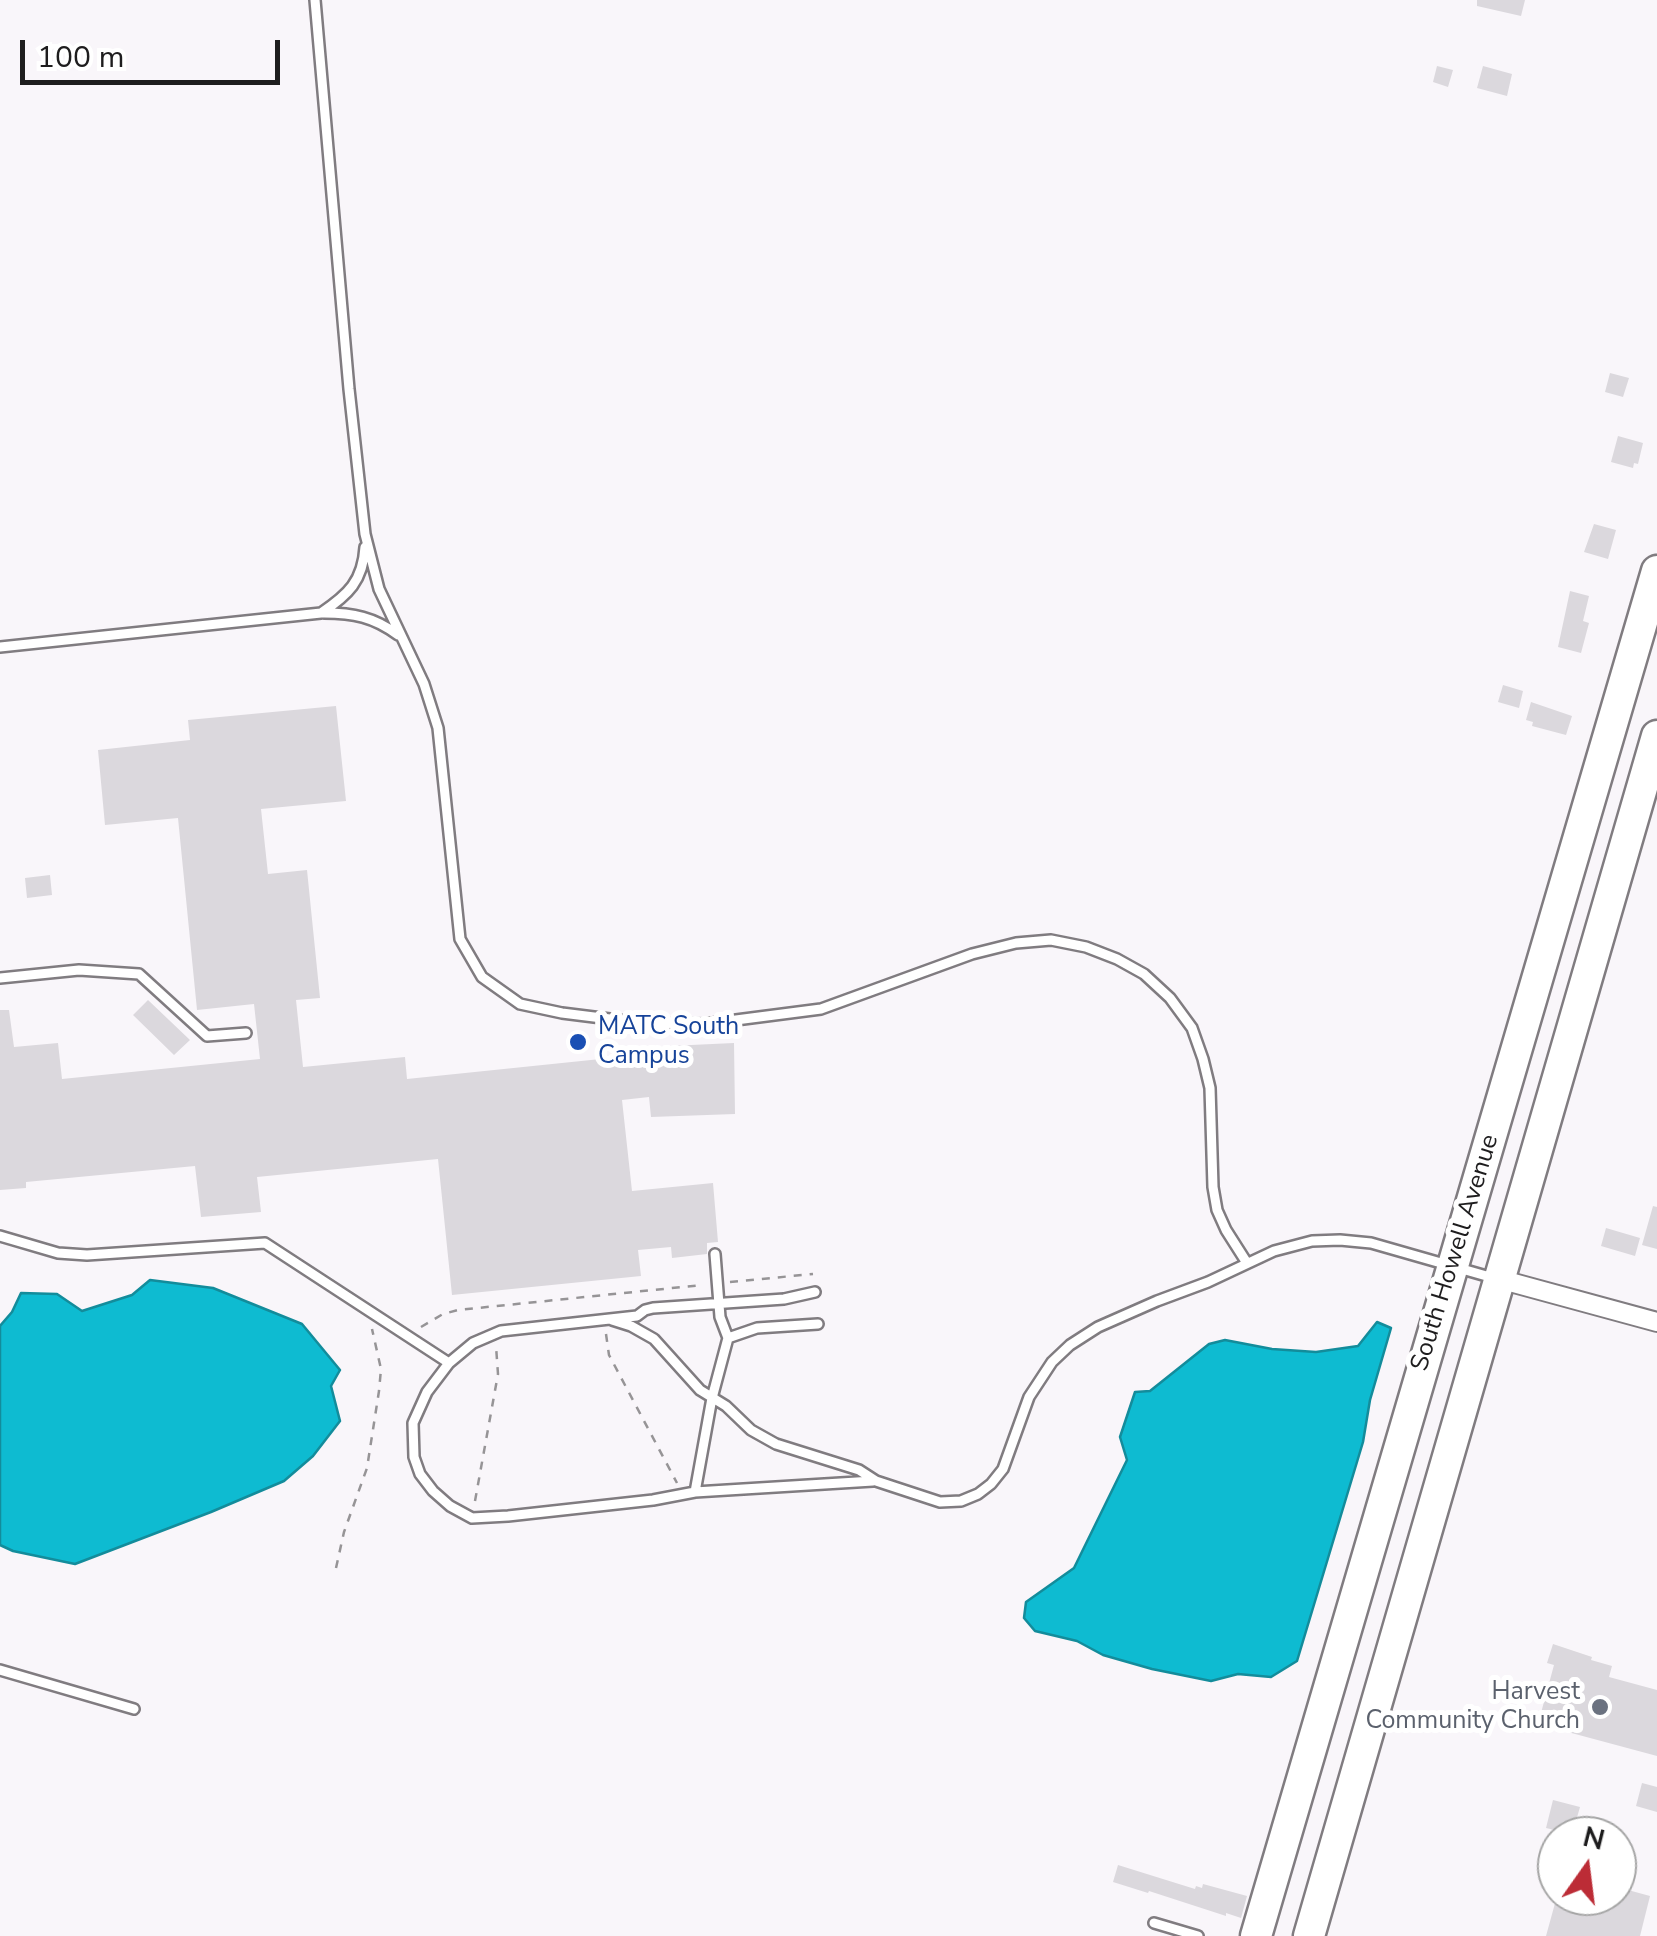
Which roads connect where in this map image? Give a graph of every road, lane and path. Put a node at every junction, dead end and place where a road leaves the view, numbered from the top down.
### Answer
1 (316, 0) edge
2 (366, 534) junction
3 (1657, 571) edge
4 (321, 613) junction
5 (402, 638) junction
6 (0, 647) edge
7 (1657, 736) edge
8 (0, 978) edge
9 (246, 1033) dead end
10 (0, 1236) edge
11 (715, 1254) dead end
12 (1247, 1263) junction
13 (1452, 1266) junction
14 (813, 1274) dead end
15 (1499, 1280) junction
16 (718, 1283) junction
17 (815, 1292) dead end
18 (719, 1304) junction
19 (370, 1312) junction
20 (598, 1320) junction
21 (612, 1320) junction
22 (1657, 1322) edge
23 (818, 1324) dead end
24 (501, 1331) junction
25 (409, 1338) junction
26 (728, 1338) junction
27 (449, 1363) junction
28 (712, 1398) junction
29 (876, 1481) junction
30 (696, 1492) junction
31 (679, 1495) junction
32 (472, 1518) junction
33 (336, 1568) dead end
34 (0, 1670) edge
35 (134, 1709) dead end
36 (1154, 1923) dead end
37 (1198, 1936) edge
38 (1256, 1936) edge
39 (1309, 1936) edge

1 - 2 lane
2 - 4 lane
2 - 5 lane
3 - 13 main road, South Howell Avenue
4 - 5 lane
4 - 6 lane
5 - 12 lane
7 - 15 main road, South Howell Avenue
8 - 9 lane
10 - 19 lane
11 - 16 lane
12 - 13 lane
12 - 29 lane
13 - 15 lane
13 - 38 main road, South Howell Avenue
14 - 16 path
15 - 22 street
15 - 39 main road, South Howell Avenue
16 - 18 lane
16 - 25 path
17 - 18 lane
18 - 21 lane
18 - 26 lane
19 - 25 lane
19 - 33 path
20 - 21 lane
20 - 24 lane
20 - 31 path
21 - 28 lane
23 - 26 lane
24 - 27 lane
24 - 32 path
25 - 27 lane
26 - 28 lane
27 - 32 lane
28 - 29 lane
28 - 30 lane
29 - 30 lane
30 - 31 lane
31 - 32 lane
34 - 35 lane
36 - 37 lane

